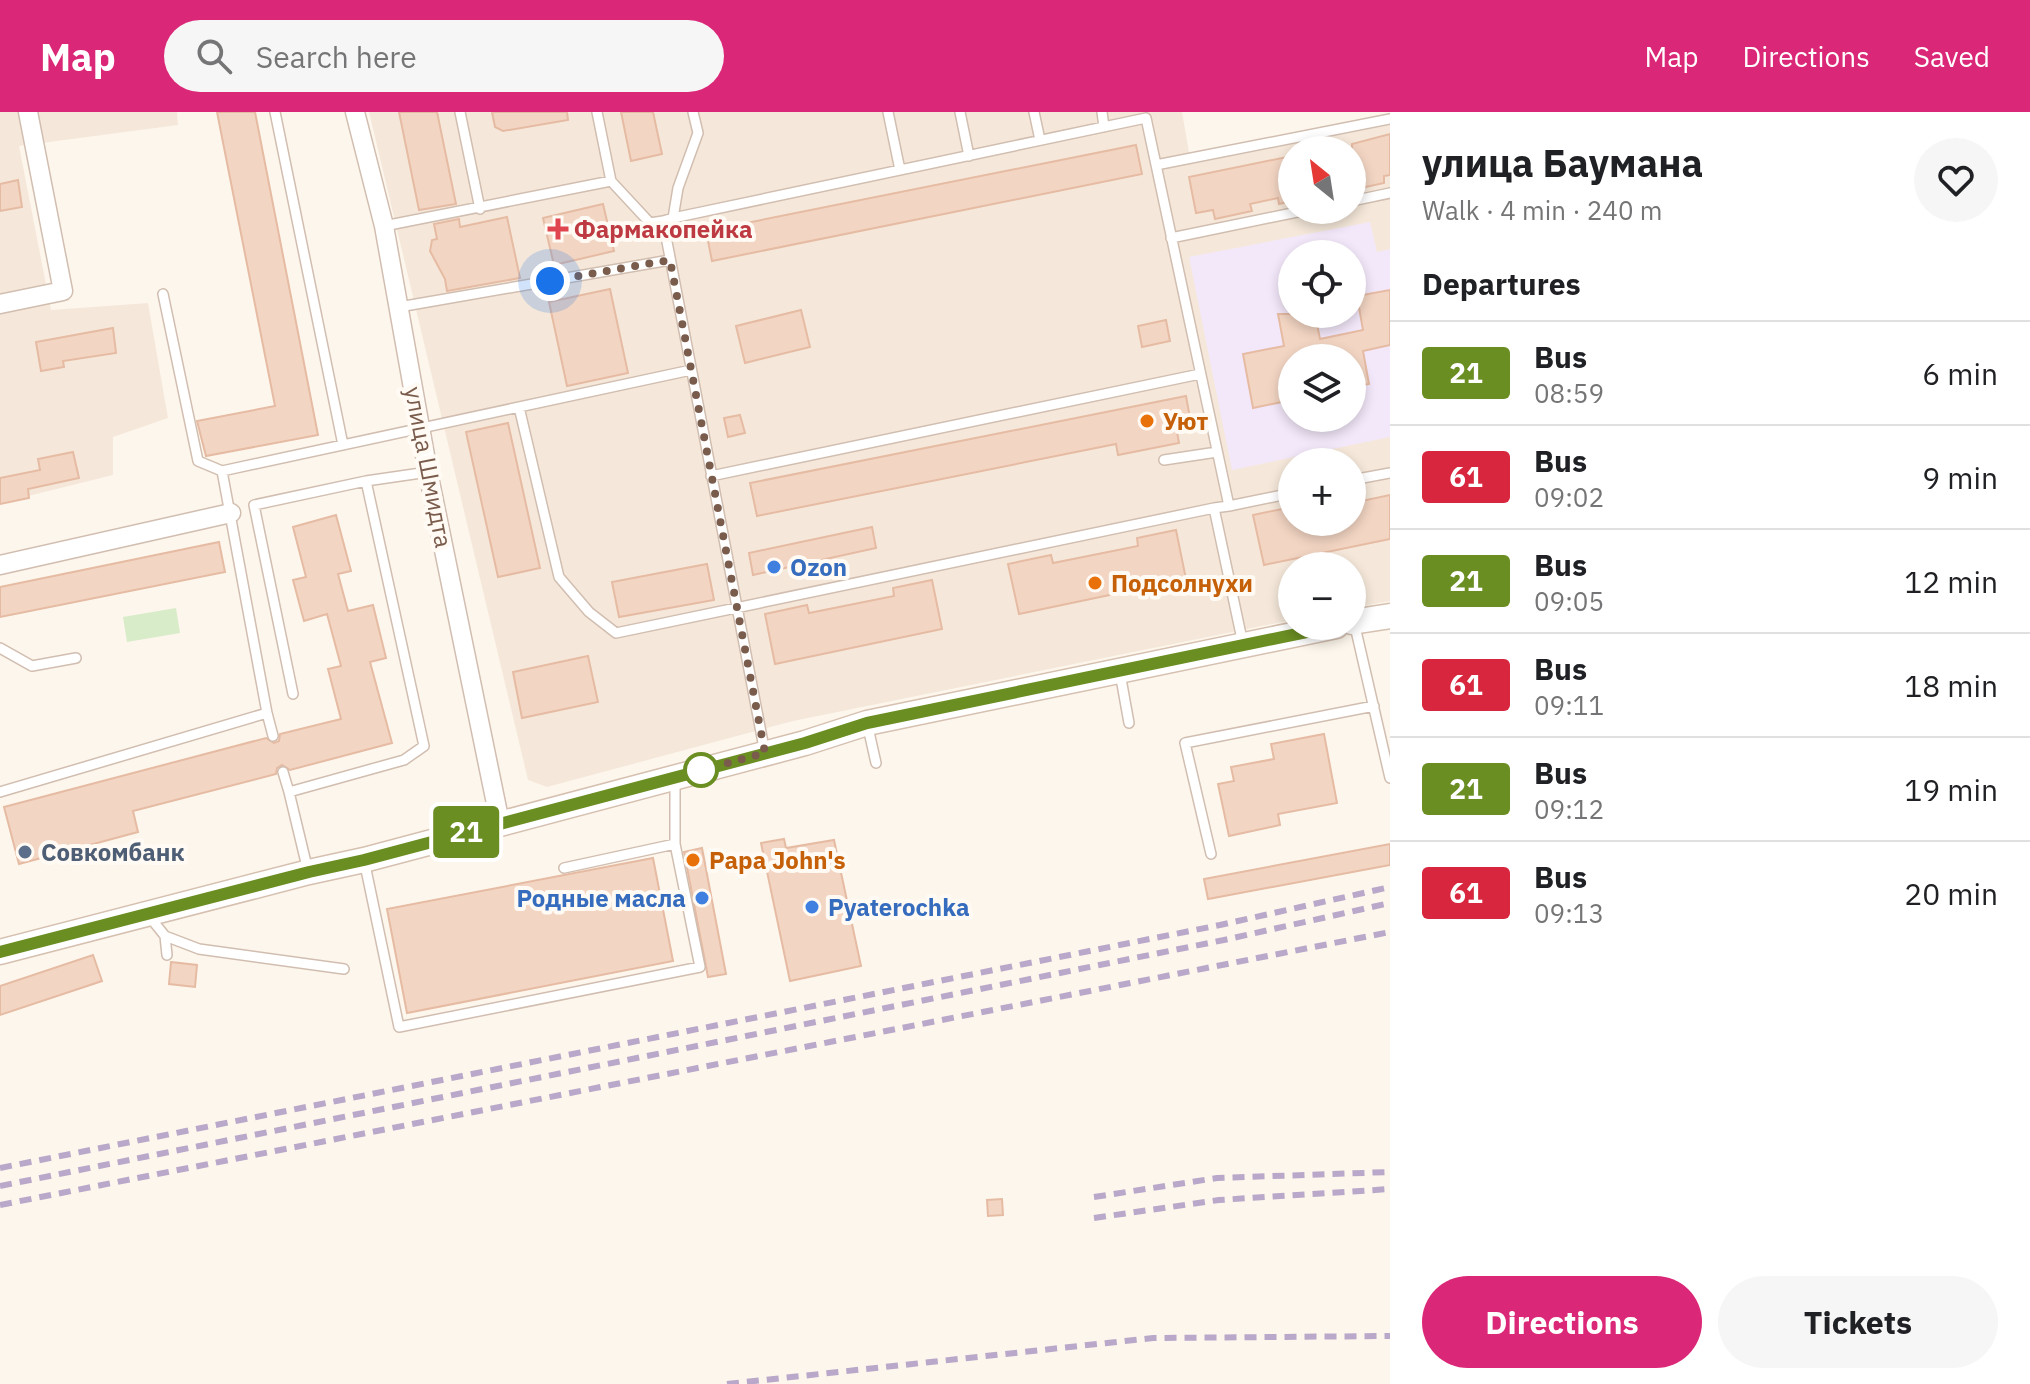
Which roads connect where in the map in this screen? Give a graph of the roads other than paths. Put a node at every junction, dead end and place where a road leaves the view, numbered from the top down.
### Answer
1 (28, 112) edge
2 (275, 112) edge
3 (355, 112) edge
4 (460, 112) edge
5 (597, 112) edge
6 (693, 112) edge
7 (888, 112) edge
8 (960, 112) edge
9 (1034, 112) edge
10 (1102, 112) edge
11 (1386, 117) edge
12 (1104, 127) junction
13 (1040, 140) junction
14 (969, 156) junction
15 (1156, 165) junction
16 (900, 170) junction
17 (611, 181) junction
18 (1390, 193) edge
19 (1366, 198) edge
20 (480, 209) junction
21 (1278, 216) edge
22 (668, 220) junction
23 (384, 226) junction
24 (1171, 238) junction
25 (670, 260) junction
26 (163, 294) dead end
27 (0, 304) edge
28 (399, 307) junction
29 (691, 370) junction
30 (1200, 374) junction
31 (519, 407) junction
32 (420, 428) junction
33 (343, 445) junction
34 (1217, 452) junction
35 (1164, 460) dead end
36 (222, 471) junction
37 (428, 472) junction
38 (1390, 473) edge
39 (711, 476) junction
40 (1366, 477) edge
41 (366, 481) junction
42 (1278, 496) edge
43 (1229, 506) junction
44 (1214, 508) junction
45 (231, 513) junction
46 (0, 565) edge
47 (737, 609) junction
48 (1390, 616) edge
49 (1366, 620) edge
50 (1278, 639) edge
51 (1353, 640) edge
52 (1243, 647) junction
53 (0, 648) edge
54 (76, 658) dead end
55 (1119, 670) junction
56 (293, 694) dead end
57 (1374, 706) junction
58 (267, 713) junction
59 (867, 723) junction
60 (1129, 723) dead end
61 (273, 736) dead end
62 (765, 753) junction
63 (876, 763) dead end
64 (283, 772) dead end
65 (675, 778) junction
66 (1390, 778) edge
67 (0, 792) edge
68 (289, 792) junction
69 (500, 823) junction
70 (675, 844) junction
71 (1211, 854) dead end
72 (364, 860) junction
73 (564, 868) dead end
74 (309, 872) junction
75 (146, 913) junction
76 (165, 936) junction
77 (0, 952) edge
78 (167, 955) dead end
79 (344, 969) dead end

1 - 27 street
2 - 33 lane
3 - 23 street, улица Шмидта
4 - 20 lane
5 - 17 lane
6 - 22 lane
7 - 16 lane
8 - 14 lane
9 - 13 lane
10 - 12 lane
11 - 15 lane
12 - 13 lane
12 - 15 lane
13 - 14 lane
14 - 16 lane
15 - 24 lane
16 - 22 lane
17 - 20 lane
17 - 22 lane
18 - 19 lane
20 - 23 lane
21 - 24 lane
22 - 25 lane
23 - 28 street, улица Шмидта
24 - 30 lane
25 - 28 lane
25 - 29 lane
26 - 36 lane
28 - 32 street, улица Шмидта
29 - 31 lane
29 - 39 lane
30 - 34 lane
30 - 39 lane
31 - 32 lane
31 - 47 lane
32 - 33 lane
32 - 37 street, улица Шмидта
33 - 36 lane
34 - 35 lane
34 - 43 lane
36 - 45 lane
37 - 41 lane
37 - 69 street, улица Шмидта
38 - 40 lane
39 - 47 lane
41 - 56 lane
41 - 68 lane
42 - 43 lane
43 - 44 lane
44 - 47 lane
44 - 52 lane
45 - 46 street
45 - 58 lane
47 - 62 lane
48 - 49 main road
50 - 52 main road
51 - 57 lane
52 - 55 main road
53 - 54 lane
55 - 59 main road
55 - 60 lane
57 - 66 lane
57 - 71 lane
58 - 61 lane
58 - 67 lane
59 - 62 main road
59 - 63 lane
62 - 65 main road
64 - 68 lane
65 - 69 main road
65 - 70 lane
68 - 74 lane
69 - 72 main road
70 - 72 lane
70 - 73 lane
72 - 74 main road
74 - 75 main road
75 - 76 lane
75 - 77 main road
76 - 78 lane
76 - 79 lane

